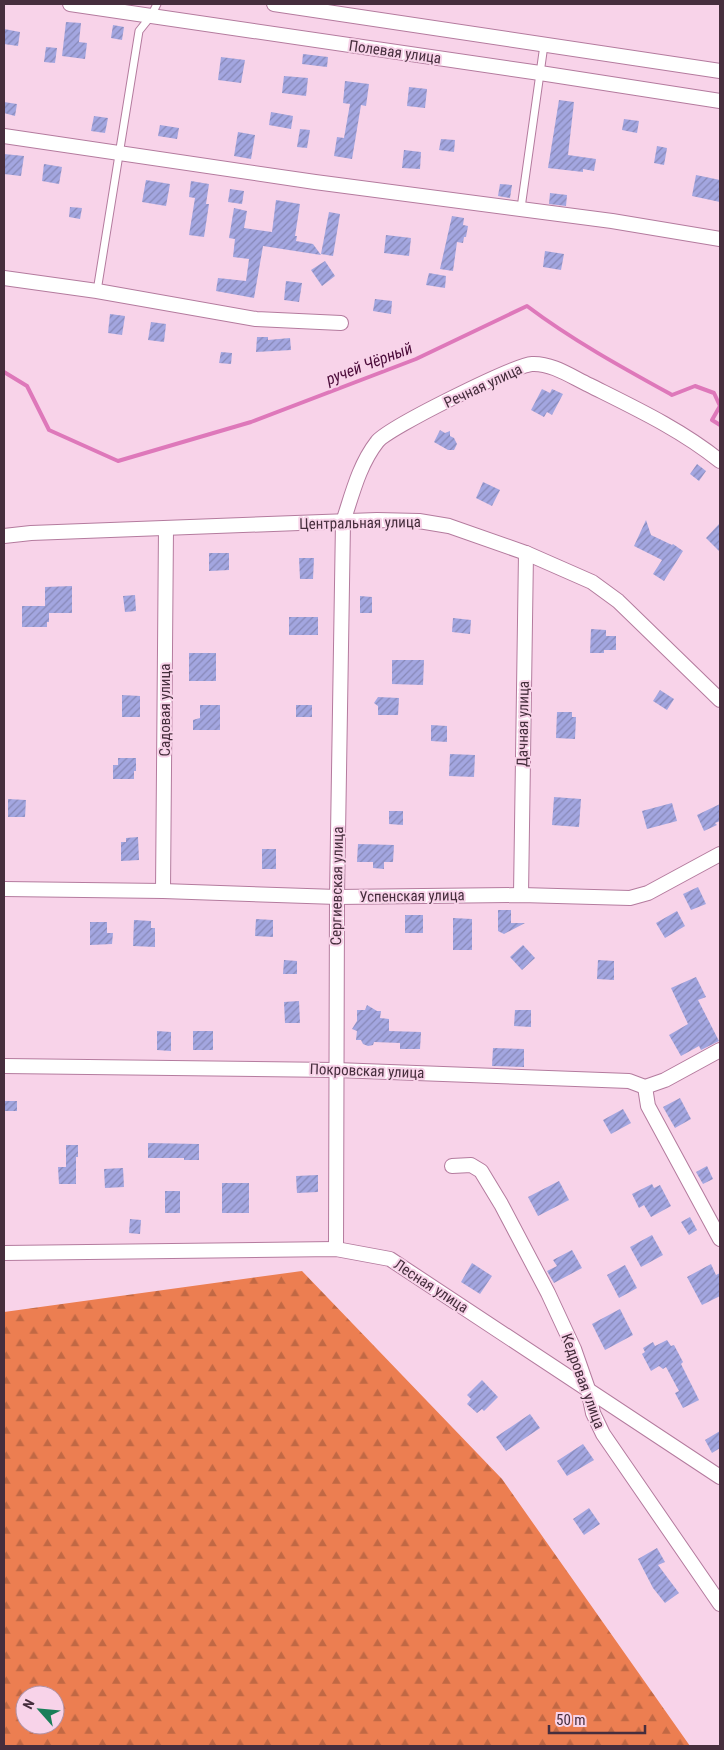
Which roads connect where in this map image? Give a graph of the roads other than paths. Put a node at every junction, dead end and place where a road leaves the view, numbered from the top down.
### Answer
1 (70, 4) edge
2 (274, 4) edge
3 (154, 10) edge
4 (544, 45) junction
5 (720, 71) edge
6 (540, 73) junction
7 (720, 101) edge
8 (4, 136) edge
9 (118, 153) junction
10 (521, 208) junction
11 (720, 239) edge
12 (4, 278) edge
13 (97, 291) junction
14 (341, 323) dead end
15 (720, 461) edge
16 (343, 522) junction
17 (166, 528) junction
18 (4, 536) edge
19 (526, 553) junction
20 (720, 700) edge
21 (720, 854) edge
22 (4, 889) edge
23 (163, 891) junction
24 (521, 895) junction
25 (337, 897) junction
26 (720, 1050) edge
27 (4, 1066) edge
28 (336, 1070) junction
29 (645, 1087) junction
30 (452, 1166) dead end
31 (720, 1239) edge
32 (336, 1249) junction
33 (4, 1253) edge
34 (588, 1389) junction
35 (720, 1477) edge
36 (720, 1604) edge

1 - 3 street, Полевая улица
2 - 4 street
3 - 6 street, Полевая улица
3 - 9 lane
4 - 5 street
4 - 6 lane
6 - 7 street, Полевая улица
6 - 10 lane
8 - 9 street
9 - 10 street
9 - 13 lane
10 - 11 street
12 - 13 street
13 - 14 street
15 - 16 street, Речная улица
16 - 17 street, Центральная улица
16 - 19 street, Центральная улица
16 - 25 street, Сергиевская улица
17 - 18 street, Центральная улица
17 - 23 street, Садовая улица
19 - 20 street, Центральная улица
19 - 24 street, Дачная улица
21 - 24 street, Успенская улица
22 - 23 street, Успенская улица
23 - 25 street, Успенская улица
24 - 25 street, Успенская улица
25 - 28 street, Сергиевская улица
26 - 29 street
27 - 28 street, Покровская улица
28 - 29 street, Покровская улица
28 - 32 street, Сергиевская улица
29 - 31 street
30 - 34 street, Кедровая улица
32 - 33 street, Лесная улица
32 - 34 street, Лесная улица
34 - 35 street, Лесная улица
34 - 36 street, Кедровая улица

